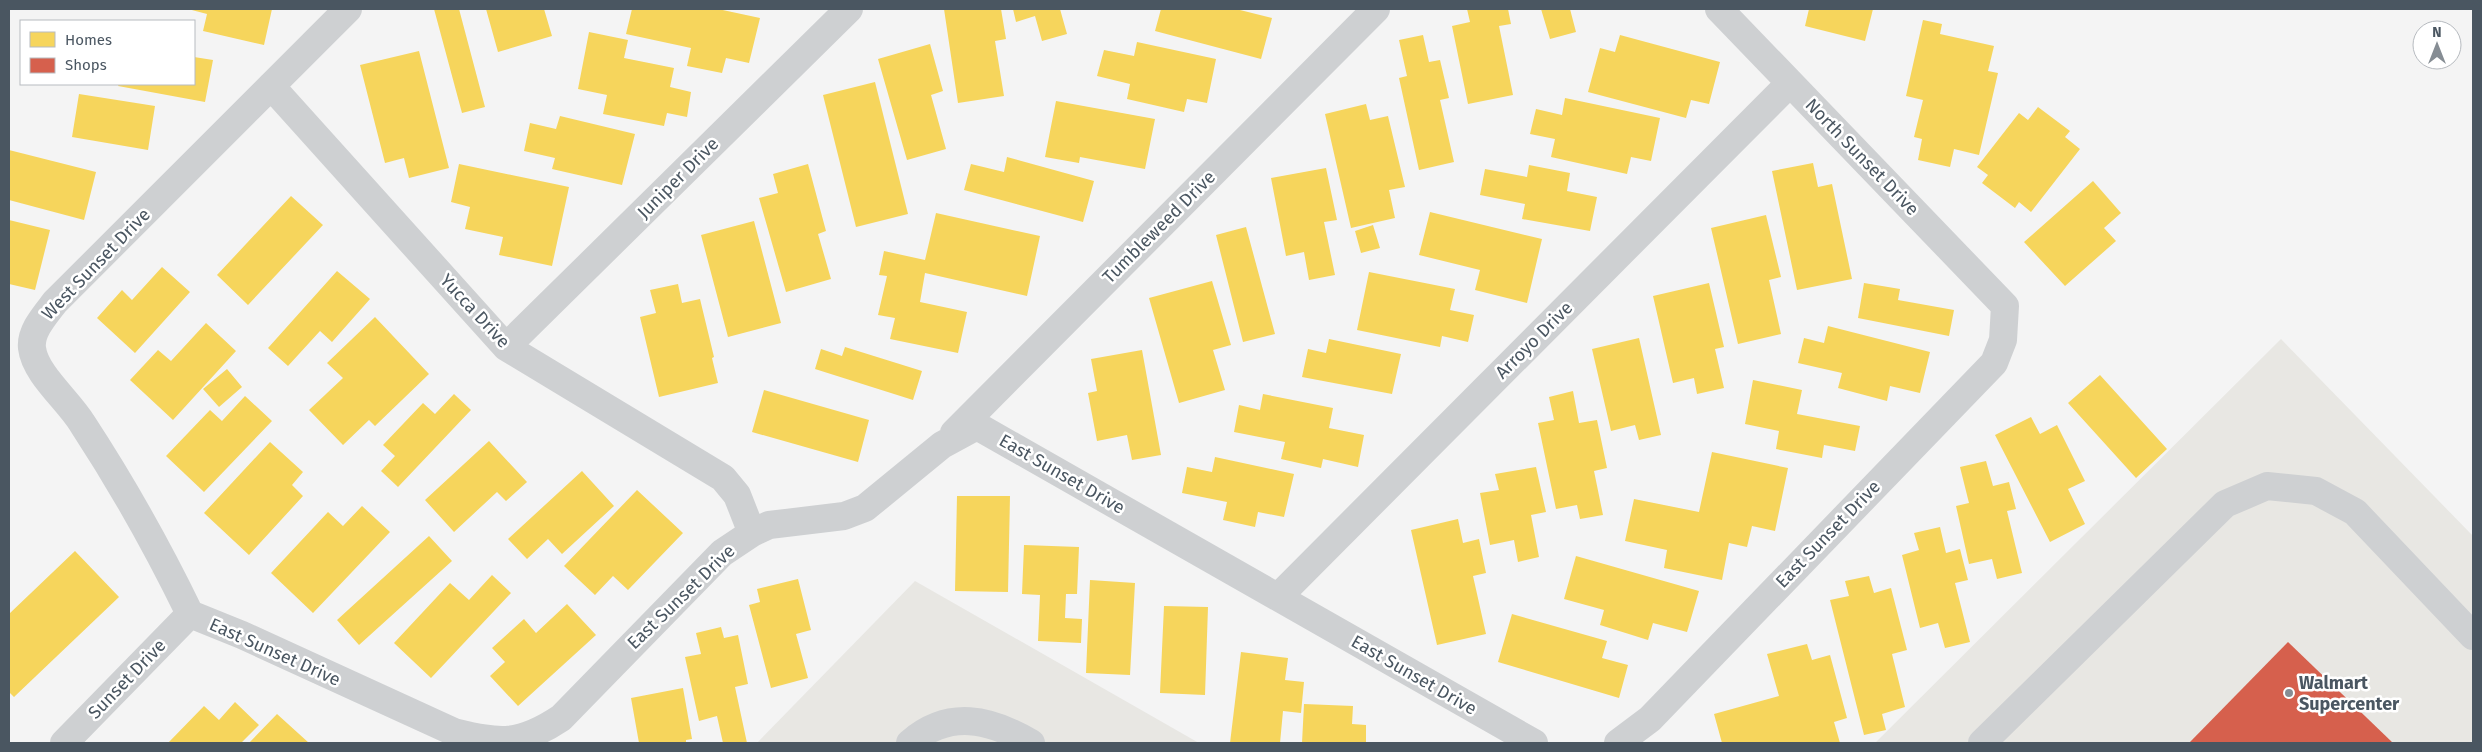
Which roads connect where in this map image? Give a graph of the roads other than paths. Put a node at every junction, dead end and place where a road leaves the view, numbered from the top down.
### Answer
1 (348, 9) edge
2 (849, 9) edge
3 (1376, 9) edge
4 (1719, 9) edge
5 (1790, 83) junction
6 (271, 86) junction
7 (2005, 306) joint
8 (506, 347) junction
9 (942, 445) junction
10 (752, 533) junction
11 (1278, 597) junction
12 (190, 614) junction
13 (2473, 636) edge
14 (64, 743) edge
15 (910, 743) edge
16 (1031, 743) edge
17 (1534, 743) edge
18 (1618, 743) edge
19 (1982, 743) edge

1 - 6 street, West Sunset Drive
2 - 8 street, Juniper Drive
3 - 9 street, Tumbleweed Drive
4 - 5 street, North Sunset Drive
5 - 7 street, North Sunset Drive
5 - 11 street, Arroyo Drive
6 - 8 street, Yucca Drive
6 - 12 street, West Sunset Drive
7 - 18 street, East Sunset Drive
8 - 10 street, Yucca Drive
9 - 10 street, East Sunset Drive
9 - 11 street, East Sunset Drive
10 - 12 street, East Sunset Drive
11 - 17 street, East Sunset Drive
12 - 14 street, Sunset Drive
13 - 19 street
15 - 16 street

